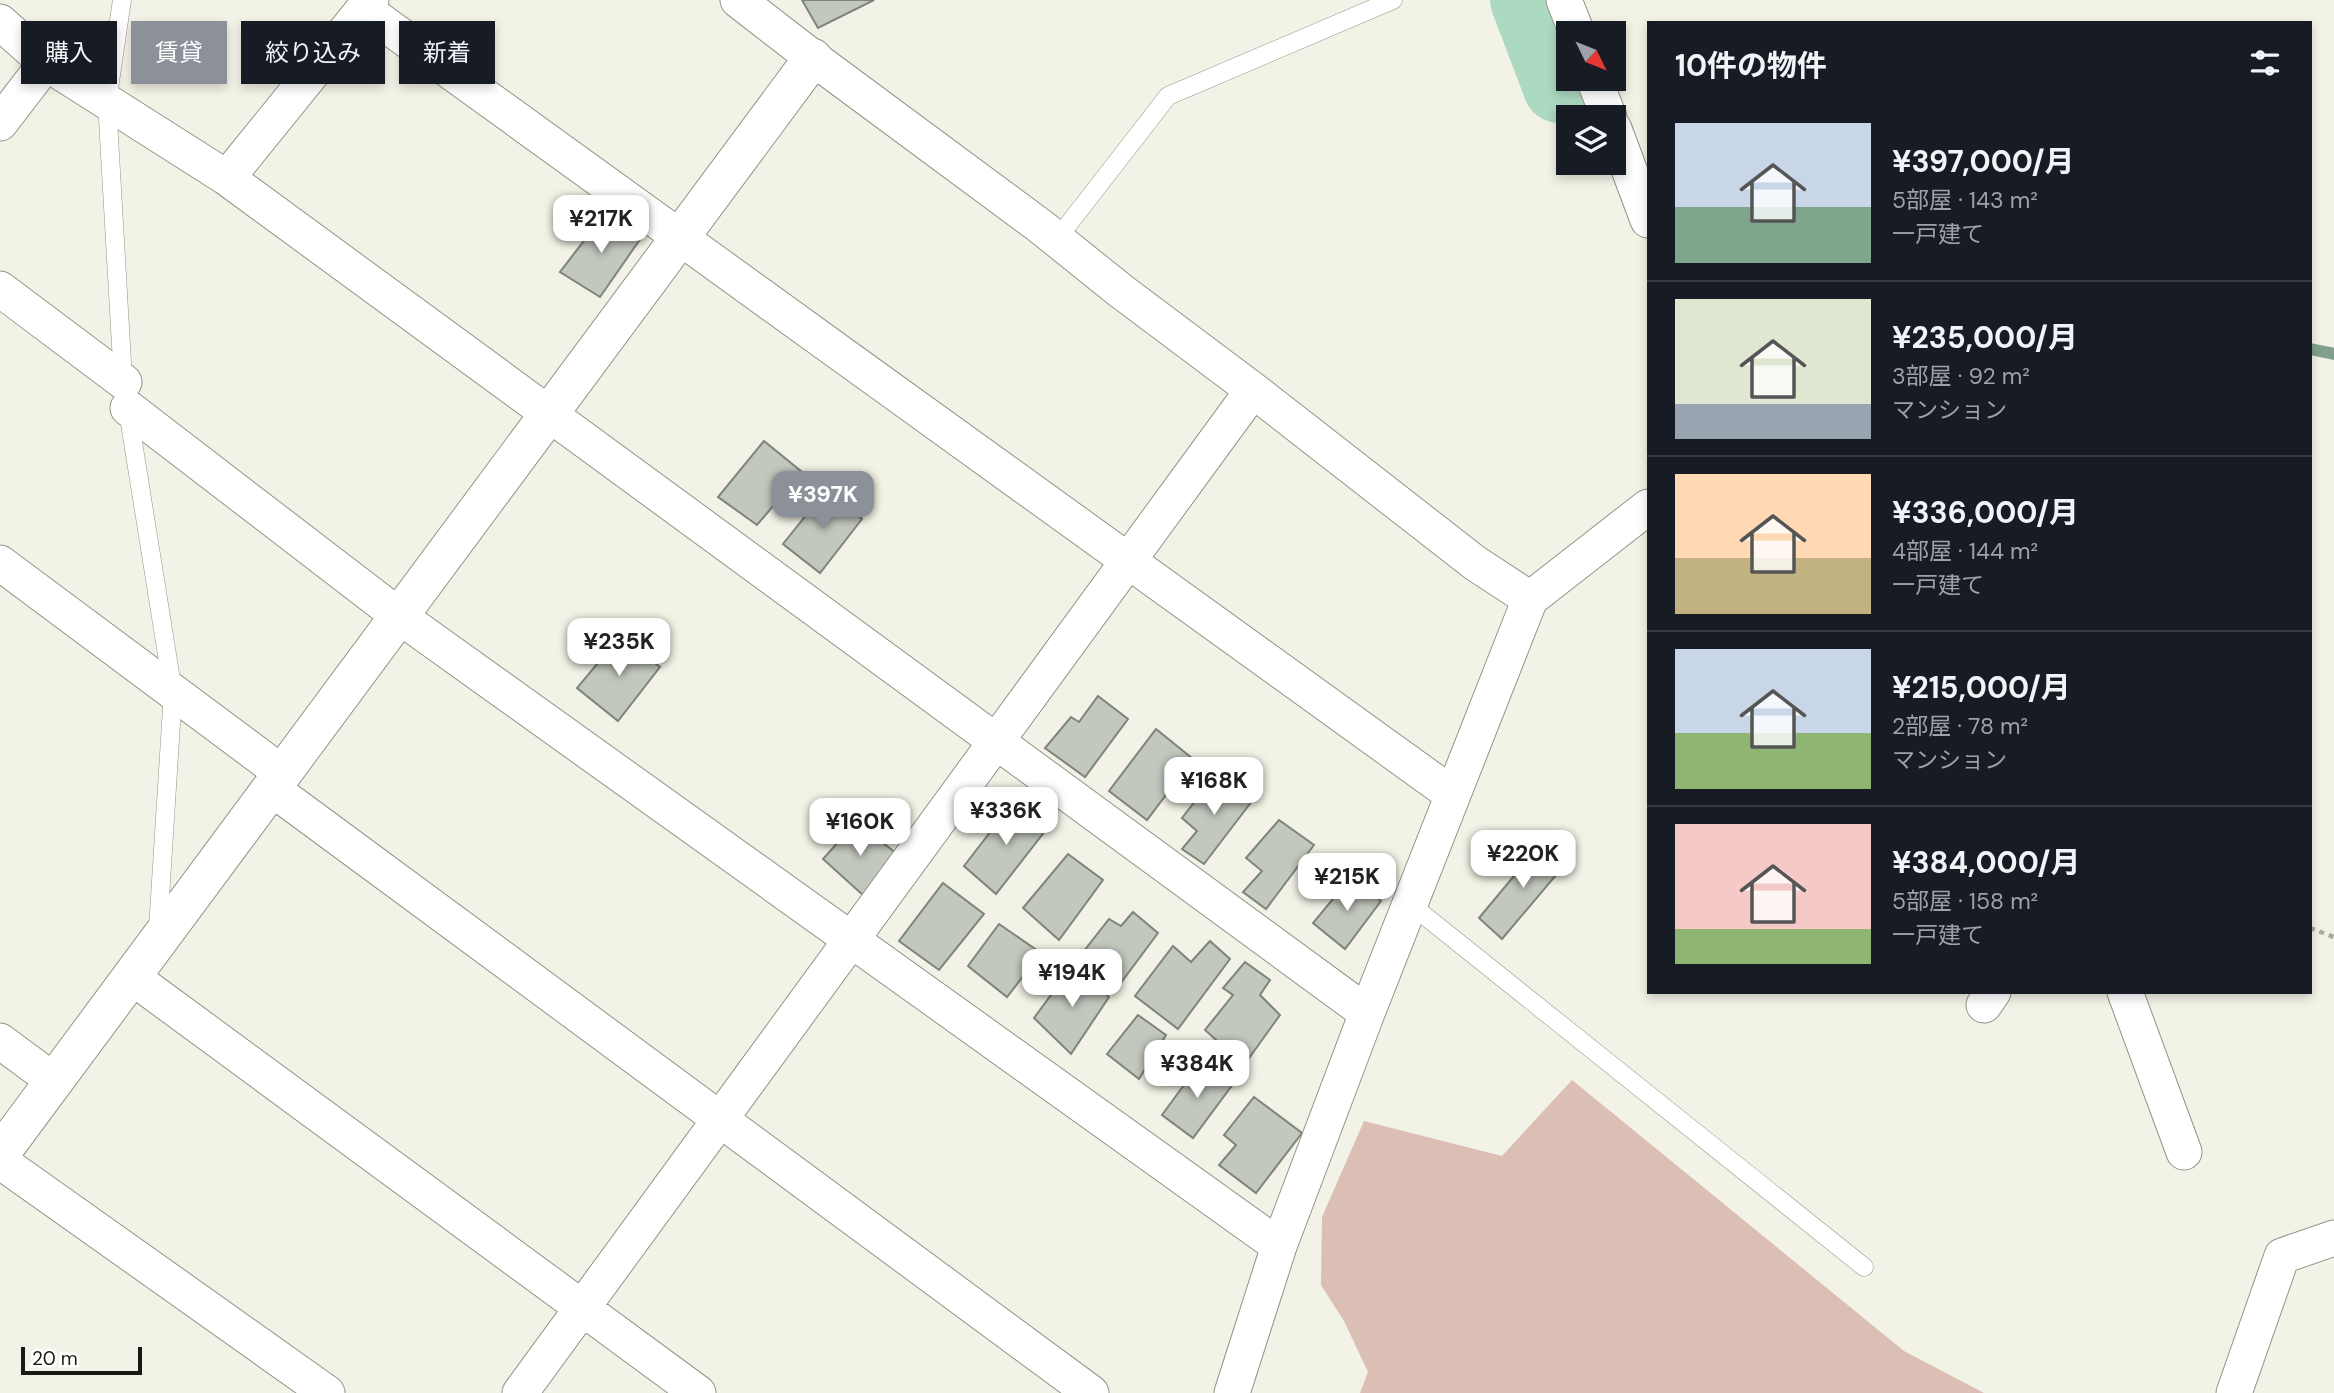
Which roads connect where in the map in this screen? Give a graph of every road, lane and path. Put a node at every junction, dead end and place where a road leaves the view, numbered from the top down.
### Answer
1 (122, 0) edge
2 (738, 0) edge
3 (1394, 0) edge
4 (1564, 0) edge
5 (367, 5) edge
6 (1572, 21) edge
7 (0, 22) edge
8 (21, 41) edge
9 (813, 58) junction
10 (30, 84) edge
11 (79, 84) edge
12 (107, 102) junction
13 (0, 123) edge
14 (1626, 161) edge
15 (227, 178) junction
16 (1647, 217) edge
17 (681, 236) junction
18 (1057, 239) junction
19 (0, 289) edge
20 (1253, 390) junction
21 (126, 395) junction
22 (549, 414) junction
23 (1647, 508) edge
24 (0, 563) edge
25 (1127, 563) junction
26 (1530, 599) junction
27 (399, 616) junction
28 (173, 692) junction
29 (997, 741) junction
30 (277, 780) junction
31 (1453, 795) junction
32 (1410, 904) junction
33 (2312, 929) edge
34 (2334, 937) edge
35 (852, 940) junction
36 (157, 943) junction
37 (132, 977) junction
38 (2126, 994) edge
39 (1367, 1013) junction
40 (0, 1041) edge
41 (54, 1081) junction
42 (721, 1120) junction
43 (2184, 1152) dead end
44 (0, 1154) edge
45 (0, 1161) edge
46 (2334, 1238) edge
47 (1279, 1246) junction
48 (1864, 1267) dead end
49 (583, 1308) junction
50 (327, 1393) edge
51 (520, 1393) edge
52 (698, 1393) edge
53 (1091, 1393) edge
54 (1232, 1393) edge
55 (2234, 1393) edge

1 - 12 lane
2 - 9 street
3 - 18 lane
4 - 6 street
5 - 15 street
5 - 17 street
7 - 8 street
9 - 17 street
9 - 18 street
10 - 13 street
11 - 12 street
12 - 15 street
12 - 21 lane
14 - 16 street
15 - 22 street
17 - 22 street
17 - 25 street
18 - 20 street
19 - 21 street
20 - 25 street
20 - 26 street
21 - 27 street
21 - 28 lane
22 - 27 street
22 - 29 street
23 - 26 street
24 - 28 street
25 - 29 street
25 - 31 street
26 - 31 street
27 - 30 street
27 - 35 street
28 - 30 street
28 - 36 lane
29 - 35 street
29 - 39 street
30 - 36 street
30 - 42 street
31 - 32 street
32 - 39 street
32 - 48 lane
33 - 34 path
35 - 42 street
35 - 47 street
36 - 37 street
37 - 41 street
37 - 49 street
38 - 43 street
39 - 47 street
40 - 41 street
41 - 44 street
42 - 49 street
42 - 53 street
45 - 50 street
46 - 55 street
47 - 54 street
49 - 51 street
49 - 52 street

